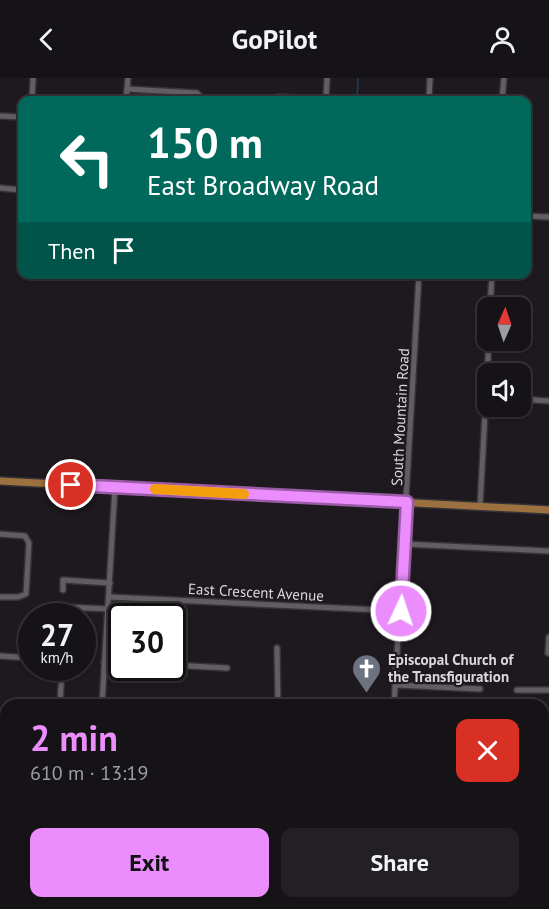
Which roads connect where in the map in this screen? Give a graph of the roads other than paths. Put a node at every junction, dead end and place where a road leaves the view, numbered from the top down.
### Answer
1 (33, 78) edge
2 (128, 78) edge
3 (327, 78) edge
4 (430, 78) edge
5 (504, 78) edge
6 (127, 89) junction
7 (32, 96) edge
8 (126, 96) edge
9 (201, 96) edge
10 (326, 96) edge
11 (429, 96) edge
12 (502, 96) edge
13 (0, 116) edge
14 (18, 117) edge
15 (0, 188) edge
16 (18, 190) edge
17 (531, 216) edge
18 (549, 217) edge
19 (420, 279) edge
20 (492, 279) edge
21 (491, 297) edge
22 (531, 399) edge
23 (549, 400) edge
24 (486, 417) edge
25 (0, 481) edge
26 (115, 487) junction
27 (407, 502) junction
28 (480, 506) junction
29 (549, 510) edge
30 (0, 534) edge
31 (405, 544) junction
32 (548, 551) edge
33 (110, 583) junction
34 (63, 590) dead end
35 (0, 597) edge
36 (110, 597) junction
37 (110, 603) edge
38 (401, 611) junction
39 (108, 627) edge
40 (549, 637) edge
41 (277, 648) dead end
42 (548, 653) edge
43 (0, 657) edge
44 (18, 658) edge
45 (104, 662) junction
46 (108, 662) edge
47 (186, 666) edge
48 (227, 668) dead end
49 (61, 681) edge
50 (396, 685) junction
51 (480, 689) dead end
52 (517, 690) dead end
53 (549, 690) edge
54 (60, 699) edge
55 (102, 699) edge
56 (278, 699) edge
57 (395, 699) edge

1 - 7 street
2 - 6 street
3 - 10 street
4 - 11 street
5 - 12 street
6 - 8 street
6 - 9 street
13 - 14 street
15 - 16 street
17 - 18 street
19 - 27 street, South Mountain Road
20 - 21 street
22 - 23 street
24 - 28 street
25 - 26 main road
26 - 27 main road
26 - 33 street
27 - 28 main road
27 - 31 street, South Mountain Road
28 - 29 main road
30 - 35 street
31 - 32 street
31 - 38 street, South Mountain Road
33 - 34 street
33 - 36 street
36 - 37 street
36 - 38 street, East Crescent Avenue
38 - 50 street, South Mountain Road
39 - 45 street
40 - 42 street
41 - 56 street
43 - 44 street
45 - 46 street
45 - 55 street
47 - 48 street
49 - 54 street
50 - 51 street
50 - 57 street, South Mountain Road
52 - 53 street

